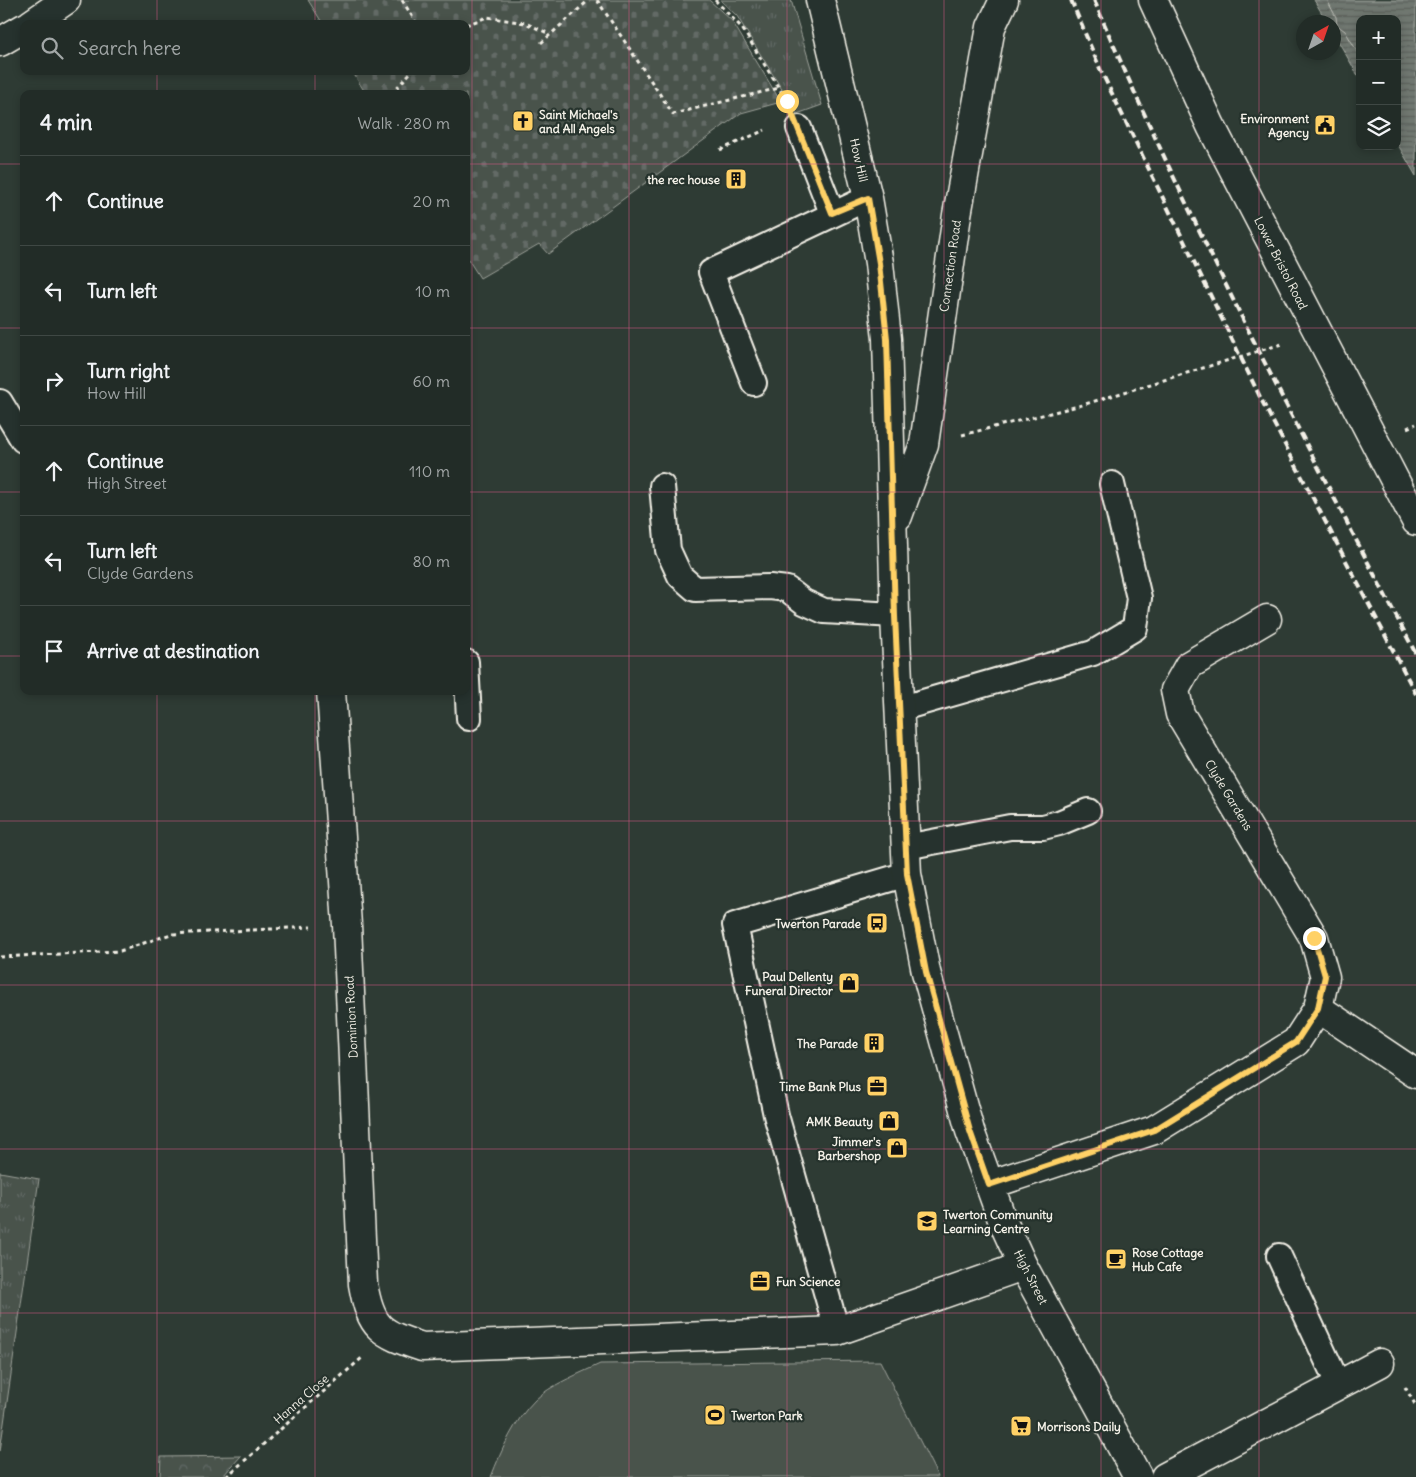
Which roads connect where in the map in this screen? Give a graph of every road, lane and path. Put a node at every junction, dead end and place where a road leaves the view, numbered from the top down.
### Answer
1 (402, 0) edge
2 (589, 0) edge
3 (597, 0) edge
4 (715, 0) edge
5 (820, 0) edge
6 (1004, 0) edge
7 (1153, 0) edge
8 (414, 20) edge
9 (470, 23) edge
10 (20, 30) edge
11 (550, 34) junction
12 (0, 42) edge
13 (541, 43) dead end
14 (408, 75) edge
15 (779, 88) junction
16 (395, 90) edge
17 (799, 128) joint
18 (756, 135) dead end
19 (720, 150) dead end
20 (868, 198) junction
21 (832, 213) junction
22 (1317, 333) junction
23 (754, 383) dead end
24 (0, 402) edge
25 (20, 435) edge
26 (924, 444) junction
27 (1112, 484) dead end
28 (662, 486) dead end
29 (1413, 510) edge
30 (892, 531) junction
31 (895, 616) junction
32 (1267, 619) dead end
33 (331, 695) edge
34 (468, 695) edge
35 (899, 709) junction
36 (469, 718) dead end
37 (1088, 811) dead end
38 (906, 861) junction
39 (347, 925) junction
40 (0, 957) edge
41 (1318, 1008) junction
42 (1416, 1074) edge
43 (989, 1185) junction
44 (1279, 1256) dead end
45 (1023, 1266) junction
46 (837, 1331) junction
47 (387, 1335) junction
48 (1380, 1362) dead end
49 (1338, 1384) junction
50 (226, 1477) edge
51 (1138, 1477) edge
52 (1165, 1477) edge

1 - 8 path
2 - 11 path
3 - 15 path
4 - 15 path
5 - 20 main road, How Hill
6 - 26 main road, Connection Road
7 - 22 main road, Lower Bristol Road
9 - 11 path
10 - 12 main road
11 - 13 path
14 - 16 path
15 - 17 path
17 - 21 lane
18 - 19 path
20 - 21 lane
20 - 30 main road, How Hill
21 - 23 lane
22 - 26 path
22 - 29 main road, Lower Bristol Road
24 - 25 lane
26 - 30 main road, Connection Road
27 - 35 lane
28 - 31 lane
30 - 31 main road, High Street
31 - 35 main road, High Street
32 - 41 main road, Clyde Gardens
33 - 39 main road, Dominion Road
34 - 36 lane
35 - 38 main road, High Street
37 - 38 lane
38 - 43 main road, High Street
38 - 46 lane
39 - 40 path
39 - 47 main road, Dominion Road
41 - 42 main road
41 - 43 main road, Clyde Gardens
43 - 45 main road, High Street
44 - 49 lane
45 - 46 main road
45 - 51 main road, High Street
46 - 47 main road
47 - 50 path, Hanna Close
48 - 49 main road
49 - 52 main road

